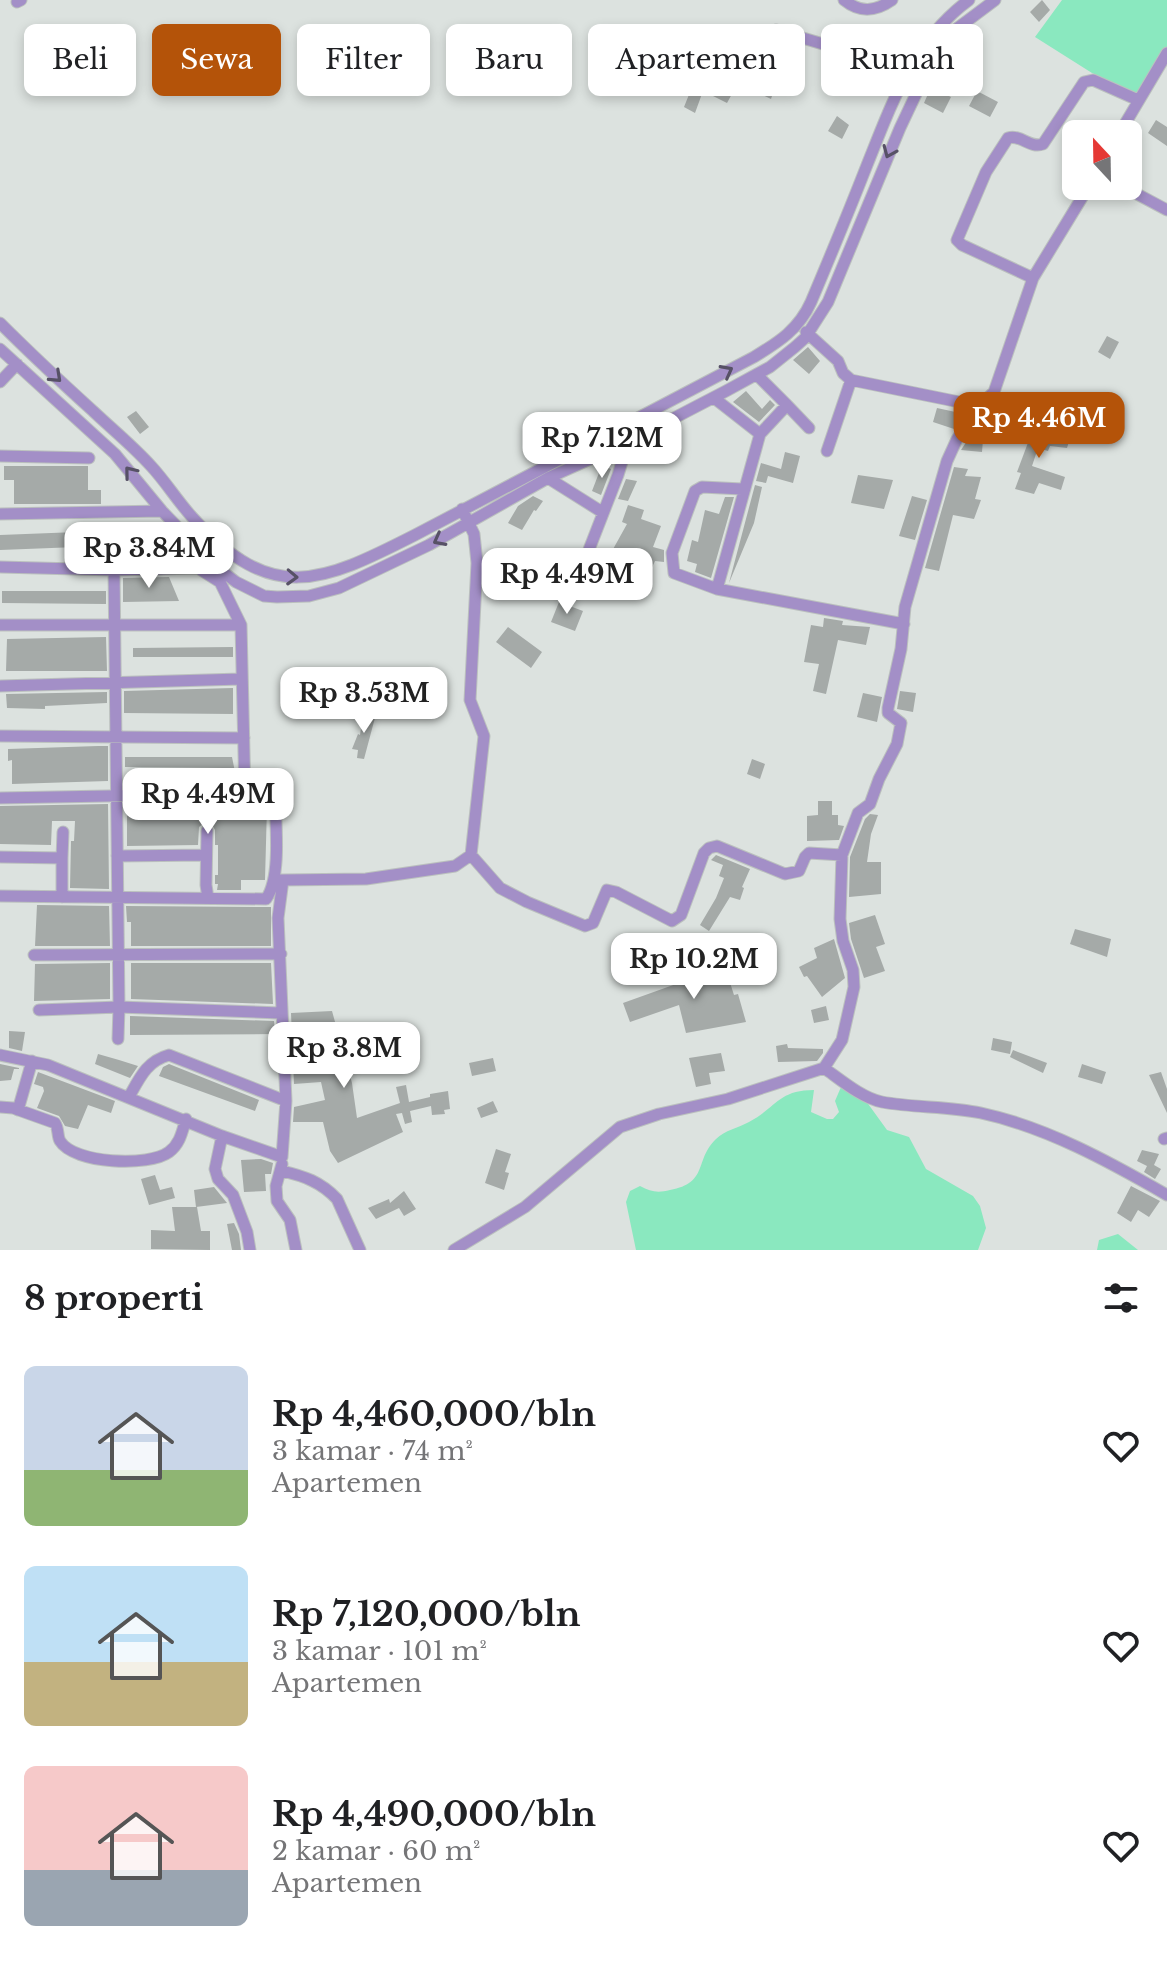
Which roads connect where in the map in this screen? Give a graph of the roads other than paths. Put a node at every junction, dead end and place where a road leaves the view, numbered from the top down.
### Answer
1 (844, 0) edge
2 (892, 0) edge
3 (995, 0) edge
4 (970, 5) edge
5 (956, 24) edge
6 (1167, 53) edge
7 (906, 96) edge
8 (906, 96) edge
9 (1138, 100) junction
10 (1127, 120) edge
11 (893, 124) junction
12 (867, 185) junction
13 (1142, 197) edge
14 (1080, 200) edge
15 (1167, 210) edge
16 (1033, 278) junction
17 (0, 323) edge
18 (806, 332) junction
19 (0, 349) edge
20 (17, 364) junction
21 (757, 375) junction
22 (851, 380) junction
23 (0, 382) edge
24 (714, 398) junction
25 (787, 405) junction
26 (979, 406) junction
27 (809, 428) dead end
28 (760, 434) junction
29 (628, 442) junction
30 (827, 451) dead end
31 (0, 456) edge
32 (89, 458) dead end
33 (548, 478) junction
34 (742, 489) junction
35 (463, 510) junction
36 (162, 511) junction
37 (602, 512) junction
38 (0, 514) edge
39 (470, 522) junction
40 (0, 567) edge
41 (114, 570) junction
42 (573, 585) dead end
43 (717, 589) junction
44 (904, 624) junction
45 (0, 625) edge
46 (241, 625) junction
47 (115, 626) junction
48 (241, 679) junction
49 (116, 681) junction
50 (0, 686) edge
51 (0, 736) edge
52 (115, 737) junction
53 (244, 738) junction
54 (245, 795) junction
55 (116, 797) junction
56 (0, 798) edge
57 (207, 831) dead end
58 (63, 832) dead end
59 (206, 855) junction
60 (471, 855) junction
61 (842, 855) junction
62 (117, 856) junction
63 (0, 857) edge
64 (62, 858) junction
65 (278, 880) junction
66 (0, 896) edge
67 (62, 897) junction
68 (116, 897) junction
69 (208, 898) junction
70 (118, 953) junction
71 (281, 954) junction
72 (34, 955) dead end
73 (119, 1007) junction
74 (39, 1010) dead end
75 (280, 1013) junction
76 (118, 1039) dead end
77 (0, 1055) edge
78 (32, 1061) junction
79 (824, 1068) junction
80 (129, 1097) junction
81 (286, 1101) junction
82 (0, 1107) edge
83 (18, 1110) junction
84 (186, 1119) junction
85 (222, 1136) junction
86 (282, 1157) junction
87 (282, 1171) junction
88 (1167, 1195) edge
89 (250, 1250) edge
90 (296, 1250) edge
91 (360, 1250) edge
92 (454, 1250) edge

1 - 2 street
3 - 4 street
4 - 5 street
6 - 9 street
7 - 11 street
8 - 11 street
9 - 10 street
9 - 16 street
11 - 12 street
12 - 18 street
35 -> 12 street
13 - 15 street
14 - 16 street
16 - 26 street
17 -> 35 street
18 - 21 street
18 - 22 street
19 - 20 street
20 - 23 street
36 -> 20 street
21 - 24 street
21 - 25 street
22 - 26 street
22 - 30 street
24 - 28 street
24 - 29 street
25 - 27 street
25 - 28 street
26 - 44 street
28 - 34 street
29 - 33 street
29 - 37 street
31 - 32 street
33 - 37 street
33 - 39 street
34 - 43 street
34 - 43 street
35 - 39 street
36 - 38 street
39 -> 36 street
37 - 42 street
39 - 60 street
40 - 41 street
41 - 46 street
41 - 47 street
43 - 44 street
44 - 61 street
45 - 47 street
46 - 47 street
46 - 48 street
47 - 49 street
48 - 49 street
48 - 53 street
49 - 50 street
49 - 52 street
51 - 52 street
52 - 53 street
52 - 55 street
53 - 54 street
54 - 55 street
54 - 65 street
55 - 56 street
55 - 62 street
57 - 59 street
58 - 64 street
59 - 62 street
59 - 69 street
60 - 61 street
60 - 65 street
61 - 79 street
62 - 68 street
63 - 64 street
64 - 67 street
65 - 69 street
65 - 71 street
66 - 67 street
67 - 68 street
68 - 69 street
68 - 70 street
70 - 71 street
70 - 72 street
70 - 73 street
71 - 75 street
73 - 74 street
73 - 75 street
73 - 76 street
75 - 81 street
77 - 78 street
78 - 80 street
78 - 83 street
79 - 88 street
79 - 92 street
80 - 81 street
80 - 84 street
81 - 86 street
82 - 83 street
83 - 84 street
84 - 85 street
85 - 86 street
85 - 89 street
86 - 87 street
87 - 90 street
87 - 91 street

